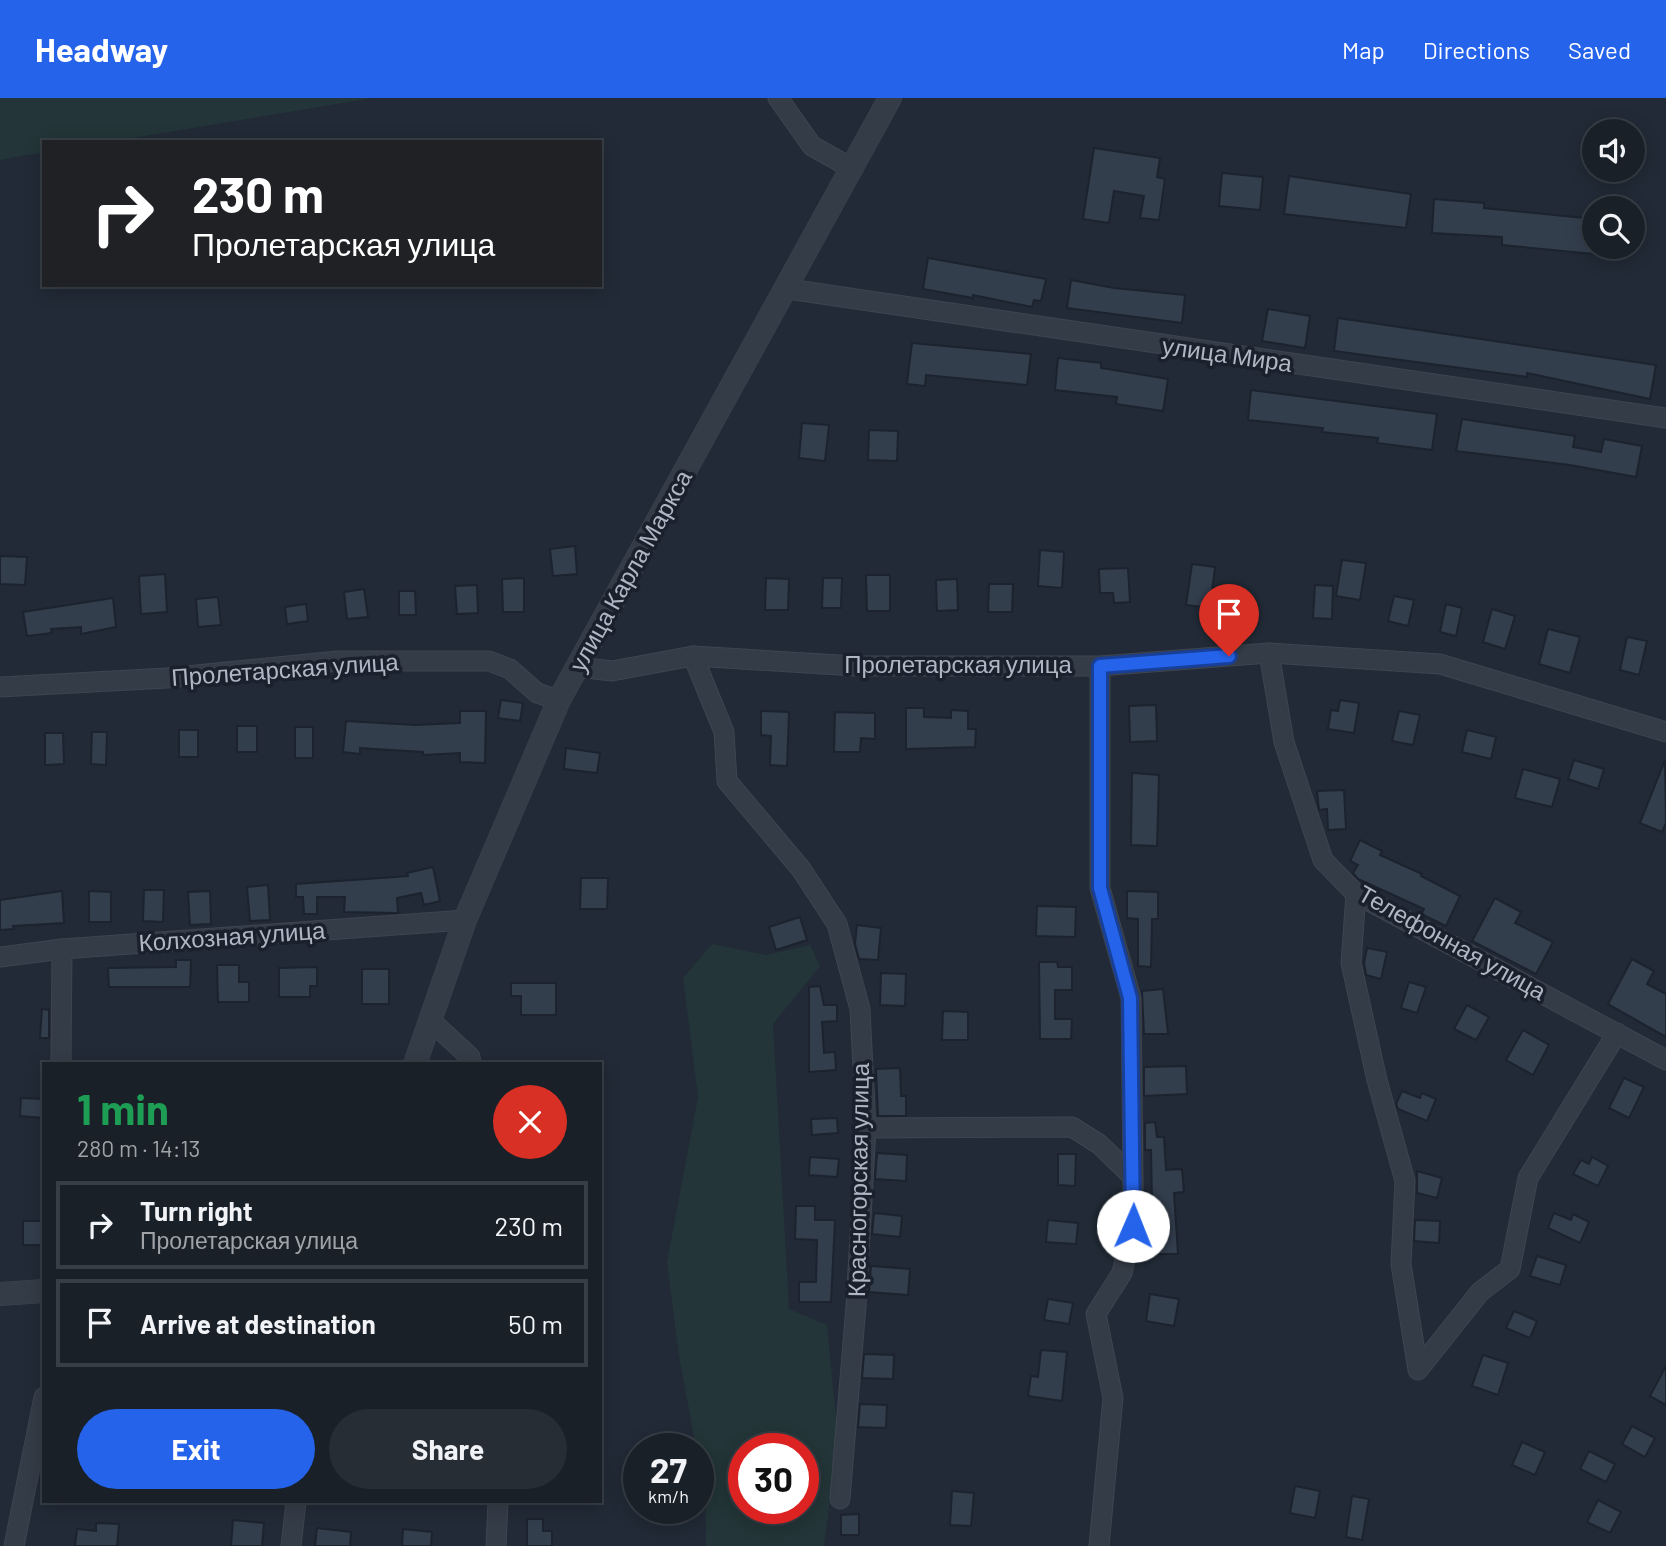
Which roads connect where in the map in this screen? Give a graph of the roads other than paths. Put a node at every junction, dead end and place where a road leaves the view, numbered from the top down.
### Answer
1 (778, 98) edge
2 (890, 98) edge
3 (853, 169) junction
4 (788, 289) junction
5 (1666, 418) edge
6 (1269, 653) junction
7 (693, 656) junction
8 (1100, 666) junction
9 (578, 667) junction
10 (0, 687) edge
11 (559, 700) junction
12 (1666, 732) edge
13 (1356, 894) junction
14 (465, 920) junction
15 (62, 949) junction
16 (0, 957) edge
17 (430, 1020) junction
18 (1617, 1033) junction
19 (1666, 1060) edge
20 (61, 1062) edge
21 (416, 1062) edge
22 (471, 1062) edge
23 (866, 1128) junction
24 (1133, 1177) junction
25 (42, 1292) edge
26 (0, 1294) edge
27 (42, 1406) edge
28 (840, 1499) dead end
29 (296, 1503) edge
30 (498, 1503) edge
31 (14, 1546) edge
32 (291, 1546) edge
33 (496, 1546) edge
34 (1099, 1546) edge

1 - 3 street
2 - 3 street, улица Карла Маркса
3 - 4 street, улица Карла Маркса
4 - 5 street, улица Мира
4 - 9 street, улица Карла Маркса
6 - 8 street, Пролетарская улица
6 - 12 street, Пролетарская улица
6 - 13 street, Телефонная улица
7 - 8 street, Пролетарская улица
7 - 9 street, Пролетарская улица
7 - 23 street, Красногорская улица
8 - 24 street
9 - 11 street, улица Карла Маркса
10 - 11 street, Пролетарская улица
11 - 14 street, улица Карла Маркса
13 - 18 street, Телефонная улица
13 - 18 street
14 - 15 street, Колхозная улица
14 - 17 street, улица Карла Маркса
15 - 16 street, Колхозная улица
15 - 20 street
17 - 21 street, улица Карла Маркса
17 - 22 street
18 - 19 street, Телефонная улица
23 - 24 street
23 - 28 street, Красногорская улица
24 - 34 street
25 - 26 street
27 - 31 street
29 - 32 street
30 - 33 street

